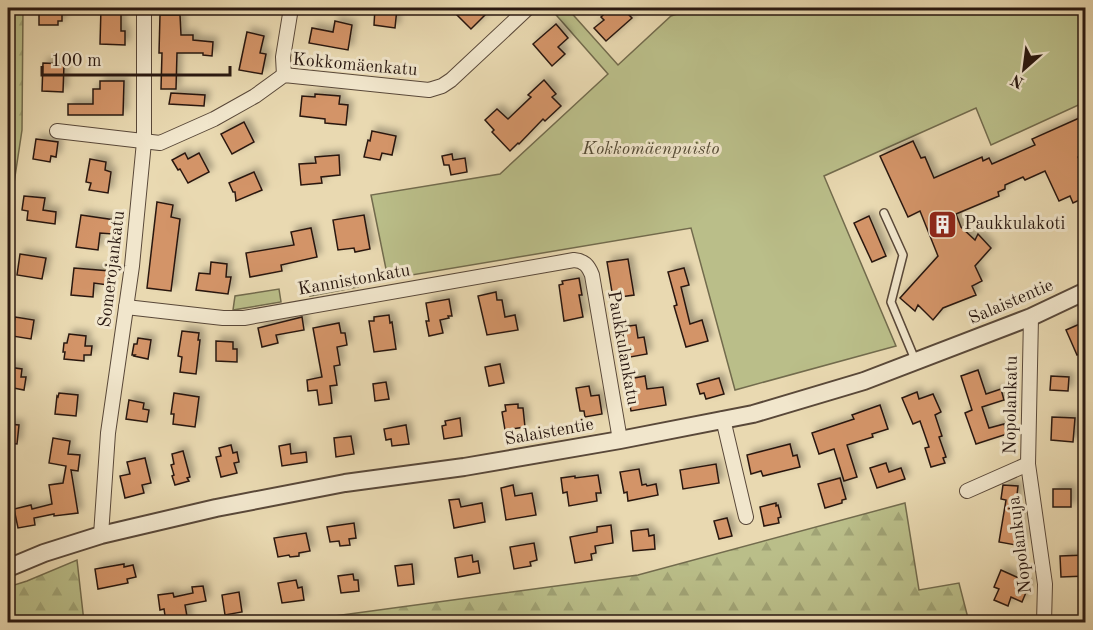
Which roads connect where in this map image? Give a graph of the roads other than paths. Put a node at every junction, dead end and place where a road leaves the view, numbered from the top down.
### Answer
1 (144, 8) edge
2 (291, 8) edge
3 (528, 8) edge
4 (284, 75) junction
5 (57, 131) dead end
6 (144, 142) junction
7 (884, 213) dead end
8 (586, 263) joint
9 (1086, 291) edge
10 (126, 307) junction
11 (1031, 316) junction
12 (916, 362) junction
13 (723, 419) junction
14 (620, 440) junction
15 (1028, 464) junction
16 (967, 491) dead end
17 (746, 517) dead end
18 (101, 535) junction
19 (8, 568) edge
20 (1044, 622) edge

1 - 6 street, Somerojankatu
2 - 4 street
3 - 4 street, Kokkomäenkatu
4 - 6 street, Kokkomäenkatu
5 - 6 street, Kokkomäenkatu
6 - 10 street, Somerojankatu
7 - 12 lane
8 - 10 street, Kannistonkatu
8 - 14 street, Paukkulankatu
9 - 11 street, Salaistentie
10 - 18 street, Somerojankatu
11 - 12 street, Salaistentie
11 - 15 street, Nopolankatu
12 - 13 street, Salaistentie
13 - 14 street, Salaistentie
13 - 17 street
14 - 18 street, Salaistentie
15 - 16 street, Nopolankatu
15 - 20 street, Nopolankuja
18 - 19 street, Salaistentie

